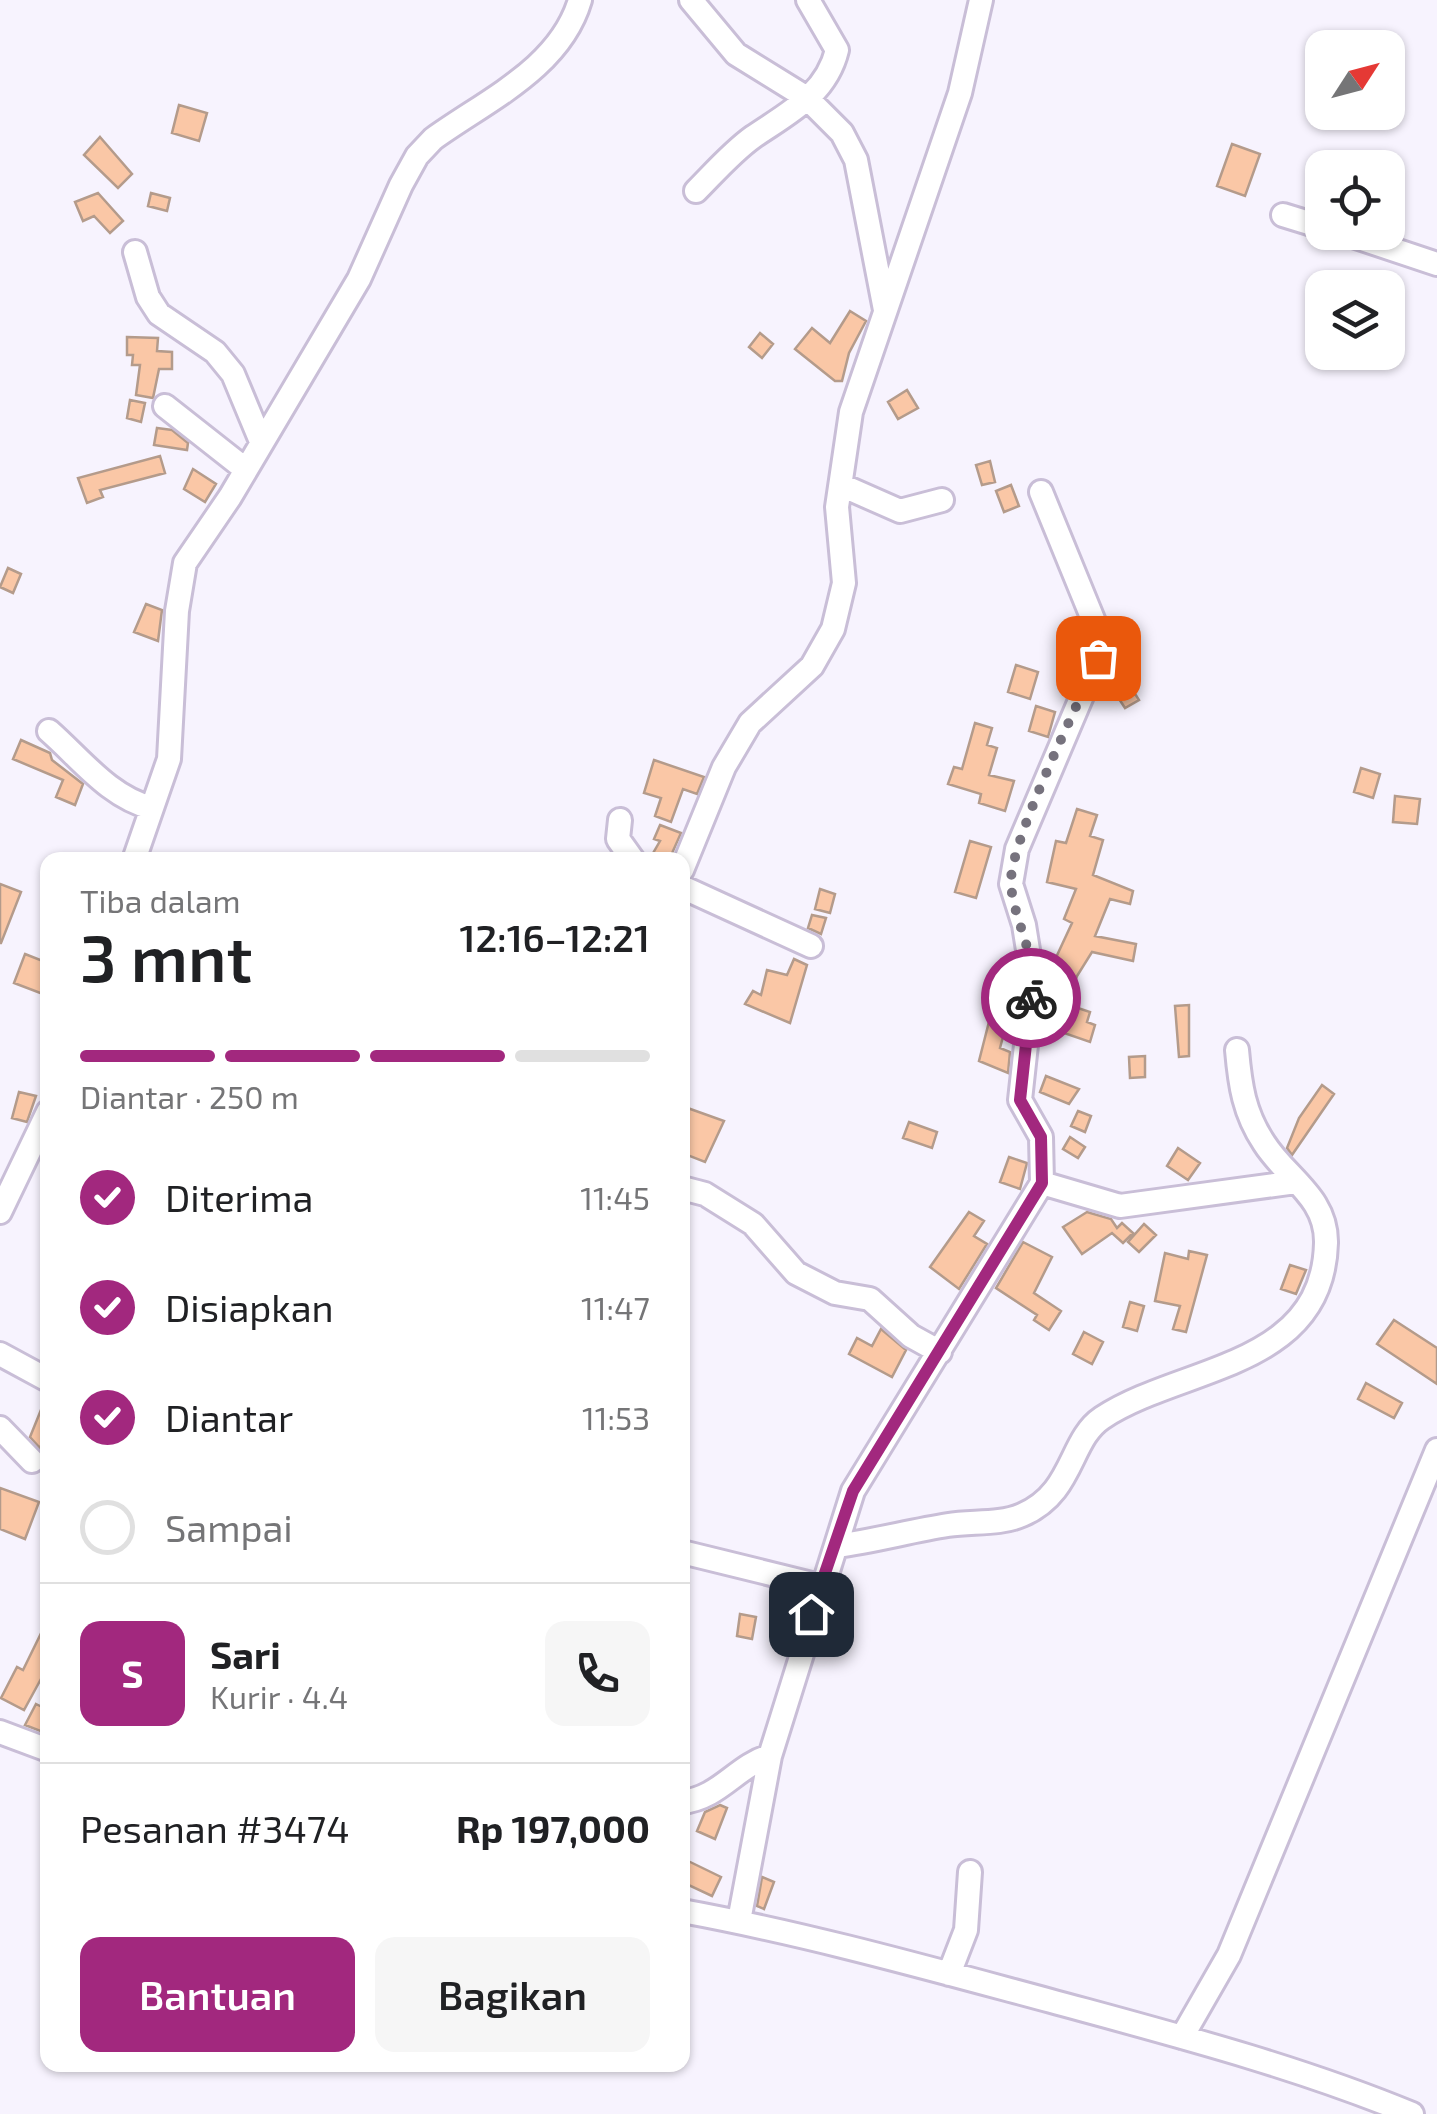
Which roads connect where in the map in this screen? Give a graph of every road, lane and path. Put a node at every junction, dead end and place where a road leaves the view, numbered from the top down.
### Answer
1 (580, 0) edge
2 (691, 0) edge
3 (808, 0) edge
4 (981, 0) edge
5 (807, 98) junction
6 (696, 191) dead end
7 (1283, 214) dead end
8 (1305, 221) edge
9 (1395, 250) edge
10 (135, 252) dead end
11 (1437, 264) edge
12 (886, 312) junction
13 (166, 406) dead end
14 (260, 439) junction
15 (244, 469) junction
16 (841, 485) junction
17 (1040, 492) dead end
18 (942, 500) dead end
19 (49, 731) dead end
20 (152, 808) junction
21 (620, 820) dead end
22 (137, 852) edge
23 (628, 852) edge
24 (689, 852) edge
25 (690, 891) edge
26 (811, 946) dead end
27 (1237, 1050) dead end
28 (40, 1126) edge
29 (40, 1170) edge
30 (9, 1180) edge
31 (1296, 1182) junction
32 (1042, 1183) junction
33 (690, 1190) edge
34 (0, 1212) edge
35 (940, 1352) junction
36 (0, 1354) edge
37 (40, 1376) edge
38 (0, 1428) edge
39 (1437, 1450) edge
40 (32, 1461) dead end
41 (836, 1546) junction
42 (690, 1554) edge
43 (820, 1586) junction
44 (0, 1732) edge
45 (40, 1747) edge
46 (770, 1756) junction
47 (690, 1800) edge
48 (970, 1872) dead end
49 (690, 1912) edge
50 (739, 1921) junction
51 (949, 1974) junction
52 (1182, 2037) junction
53 (1412, 2114) edge

1 - 14 street
2 - 5 street
3 - 5 street
4 - 12 street
5 - 6 street
5 - 12 street
7 - 8 street
9 - 11 street
10 - 14 street
12 - 16 street
13 - 15 street
14 - 15 street
15 - 20 street
16 - 18 street
16 - 24 street
17 - 32 street
19 - 20 street
20 - 22 street
21 - 23 street
25 - 26 street
27 - 31 street
28 - 30 street
29 - 30 street
30 - 34 street
31 - 32 street
31 - 41 street
32 - 35 street
33 - 35 street
35 - 41 street
36 - 37 street
38 - 40 street
39 - 52 street
41 - 43 street
42 - 43 street
43 - 46 street
44 - 45 street
46 - 47 street
46 - 50 street
48 - 51 street
49 - 50 street
50 - 51 street
51 - 52 street
52 - 53 street

